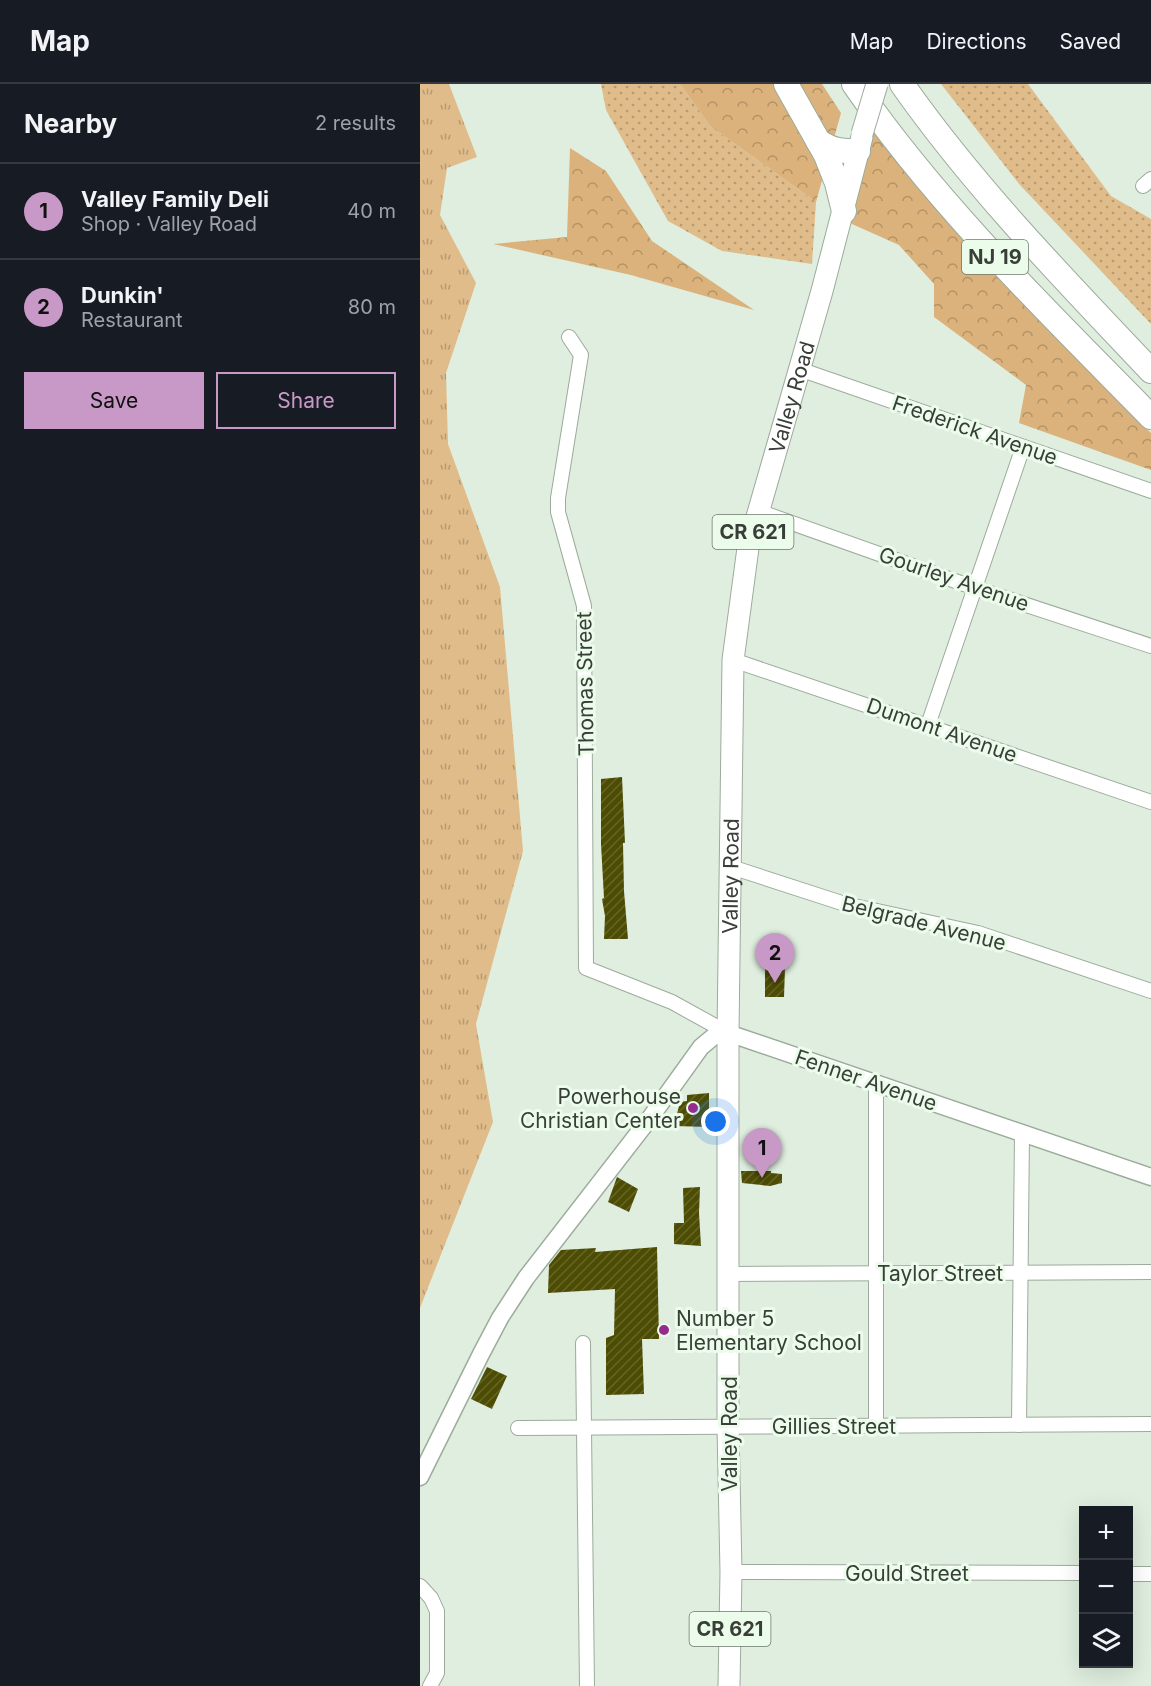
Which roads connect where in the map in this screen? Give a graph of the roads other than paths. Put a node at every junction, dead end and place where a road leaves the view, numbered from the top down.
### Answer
1 (786, 84) edge
2 (854, 84) edge
3 (877, 84) edge
4 (902, 84) edge
5 (818, 141) junction
6 (860, 142) junction
7 (844, 211) junction
8 (569, 337) dead end
9 (799, 369) junction
10 (1151, 371) edge
11 (1151, 417) edge
12 (1023, 447) junction
13 (1151, 491) edge
14 (758, 511) junction
15 (975, 588) junction
16 (1151, 646) edge
17 (733, 660) junction
18 (928, 725) junction
19 (1151, 802) edge
20 (731, 867) junction
21 (586, 968) joint
22 (1151, 991) edge
23 (728, 1033) junction
24 (876, 1084) junction
25 (1022, 1133) junction
26 (1151, 1178) edge
27 (1151, 1272) edge
28 (1020, 1273) junction
29 (729, 1274) junction
30 (876, 1274) junction
31 (583, 1343) dead end
32 (1151, 1424) edge
33 (1019, 1425) junction
34 (876, 1426) junction
35 (728, 1427) junction
36 (518, 1428) dead end
37 (583, 1428) junction
38 (420, 1477) edge
39 (731, 1572) junction
40 (1079, 1573) edge
41 (1133, 1574) edge
42 (1151, 1574) edge
43 (420, 1586) edge
44 (430, 1686) edge
45 (587, 1686) edge
46 (729, 1686) edge

1 - 5 highway
2 - 11 highway, NJ 19
3 - 6 main road, Valley Road / CR 621, bridge
4 - 10 highway, NJ 19
5 - 6 highway
5 - 7 highway
6 - 7 main road, Valley Road / CR 621
7 - 9 main road, Valley Road / CR 621
8 - 21 street, Thomas Street
9 - 12 street, Frederick Avenue
9 - 14 main road, Valley Road / CR 621
12 - 13 street, Frederick Avenue
12 - 15 street
14 - 15 street, Gourley Avenue
14 - 17 main road, Valley Road / CR 621
15 - 16 street, Gourley Avenue
15 - 18 street
17 - 18 street, Dumont Avenue
17 - 20 main road, Valley Road / CR 621
18 - 19 street, Dumont Avenue
20 - 22 street, Belgrade Avenue
20 - 23 main road, Valley Road / CR 621
21 - 23 street, Fenner Avenue
23 - 24 street, Fenner Avenue
23 - 29 main road, Valley Road / CR 621
23 - 38 street
24 - 25 street, Fenner Avenue
24 - 30 street
25 - 26 street, Fenner Avenue
25 - 28 street
27 - 28 street, Taylor Street
28 - 30 street, Taylor Street
28 - 33 street
29 - 30 street, Taylor Street
29 - 35 main road, Valley Road / CR 621
30 - 34 street
31 - 37 street
32 - 33 street, Gillies Street
33 - 34 street, Gillies Street
34 - 35 street, Gillies Street
35 - 37 street, Gillies Street
35 - 39 main road, Valley Road / CR 621
36 - 37 street, Gillies Street
37 - 45 street
39 - 40 street, Gould Street
39 - 46 main road, Valley Road / CR 621
41 - 42 street
43 - 44 street

